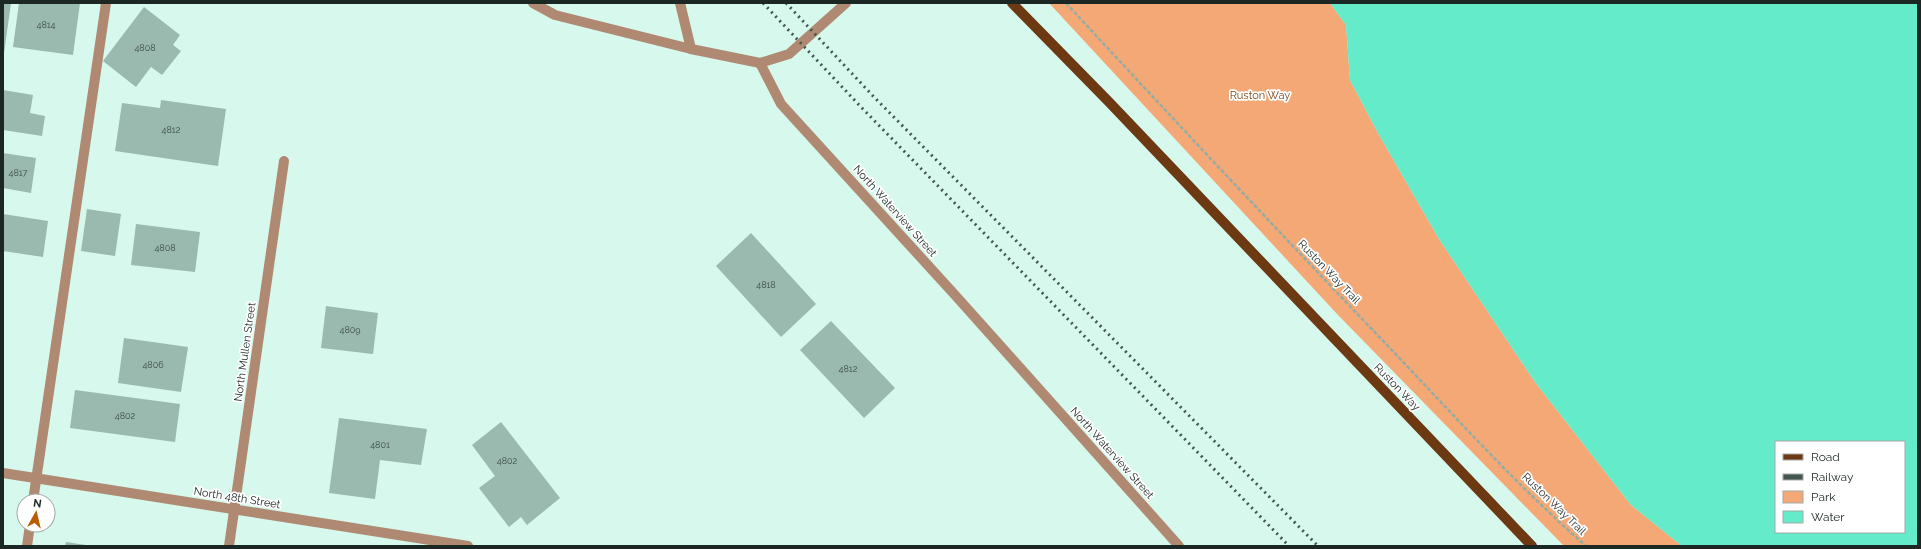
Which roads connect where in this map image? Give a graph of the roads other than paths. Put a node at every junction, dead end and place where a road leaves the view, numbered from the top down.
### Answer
1 (106, 3) edge
2 (533, 3) edge
3 (680, 3) edge
4 (846, 3) edge
5 (1012, 3) edge
6 (691, 49) junction
7 (760, 63) junction
8 (284, 161) dead end
9 (3, 473) edge
10 (37, 478) junction
11 (35, 493) edge
12 (235, 509) junction
13 (29, 533) edge
14 (439, 544) edge
15 (27, 546) edge
16 (229, 546) edge
17 (468, 546) edge
18 (1179, 546) edge
19 (1532, 546) edge

1 - 10 street
2 - 6 street
3 - 6 street
4 - 7 street
5 - 19 main road, Ruston Way
6 - 7 street
7 - 18 street, North Waterview Street
8 - 12 street, North Mullen Street
9 - 10 street, North 48th Street
10 - 11 street
10 - 12 street, North 48th Street
12 - 14 street, North 48th Street
12 - 16 street, North Mullen Street
13 - 15 street
14 - 17 street, North 48th Street

